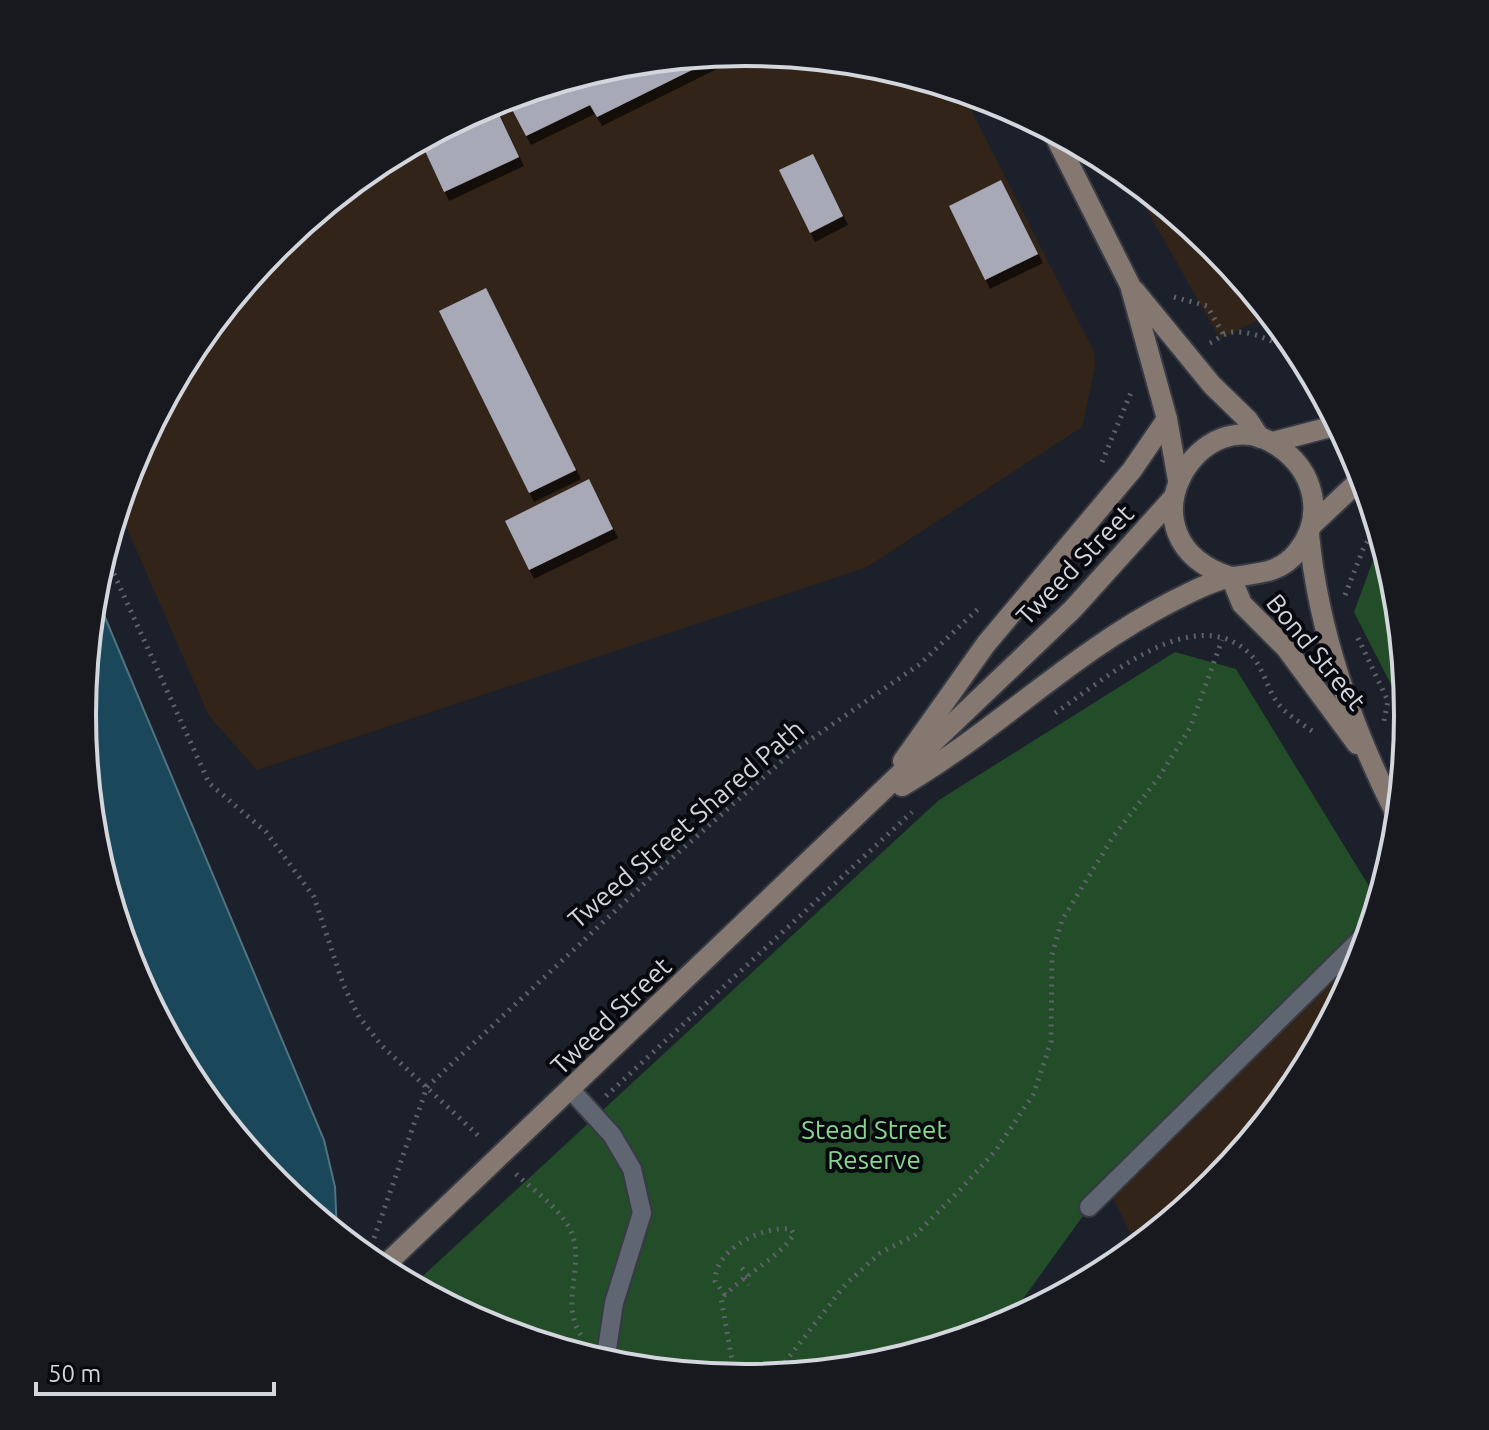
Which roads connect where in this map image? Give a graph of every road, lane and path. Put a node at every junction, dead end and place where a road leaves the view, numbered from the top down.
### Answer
1 (1062, 149) edge
2 (1130, 285) junction
3 (1179, 298) dead end
4 (1224, 335) junction
5 (1280, 348) edge
6 (1199, 350) dead end
7 (1141, 383) dead end
8 (1167, 419) junction
9 (1323, 421) edge
10 (1266, 440) junction
11 (1099, 469) dead end
12 (1352, 488) edge
13 (1175, 489) junction
14 (1310, 530) junction
15 (1369, 539) edge
16 (112, 570) edge
17 (1231, 577) junction
18 (987, 600) dead end
19 (1344, 602) dead end
20 (1354, 631) dead end
21 (1222, 640) junction
22 (1385, 717) dead end
23 (1041, 722) dead end
24 (1315, 734) dead end
25 (1367, 757) junction
26 (1388, 799) edge
27 (875, 800) junction
28 (914, 809) dead end
29 (1349, 951) edge
30 (427, 1087) junction
31 (571, 1090) junction
32 (588, 1113) junction
33 (500, 1155) junction
34 (529, 1164) dead end
35 (1089, 1207) dead end
36 (371, 1245) dead end
37 (391, 1259) edge
38 (742, 1268) dead end
39 (746, 1277) junction
40 (749, 1285) dead end
41 (725, 1295) junction
42 (586, 1342) dead end
43 (607, 1349) edge
44 (784, 1363) edge
45 (733, 1364) edge

1 - 2 main road, Bond Street
2 - 8 main road, Bond Street
2 - 10 main road, Bond Street
3 - 4 path
4 - 5 path
4 - 6 path
7 - 11 path
8 - 13 main road, Bond Street
8 - 27 main road
9 - 10 main road
10 - 13 main road
10 - 14 main road, Bond Street
12 - 14 main road
13 - 17 main road, Bond Street
13 - 27 main road, Tweed Street
14 - 17 main road, Bond Street
14 - 25 main road, Bond Street
15 - 19 path
16 - 30 path
17 - 25 main road, Bond Street
17 - 27 main road, Tweed Street
18 - 30 path, Tweed Street Shared Path
20 - 22 path
21 - 23 path
21 - 24 path
21 - 44 path
25 - 26 main road, Bond Street
27 - 31 main road, Tweed Street
28 - 32 path
29 - 35 lane
30 - 33 path
30 - 36 path, Tweed Street Shared Path
31 - 32 lane
31 - 33 main road, Tweed Street
32 - 43 lane
33 - 37 main road, Tweed Street
34 - 42 path
38 - 39 path
39 - 40 path
39 - 41 path
39 - 41 path
41 - 45 path

